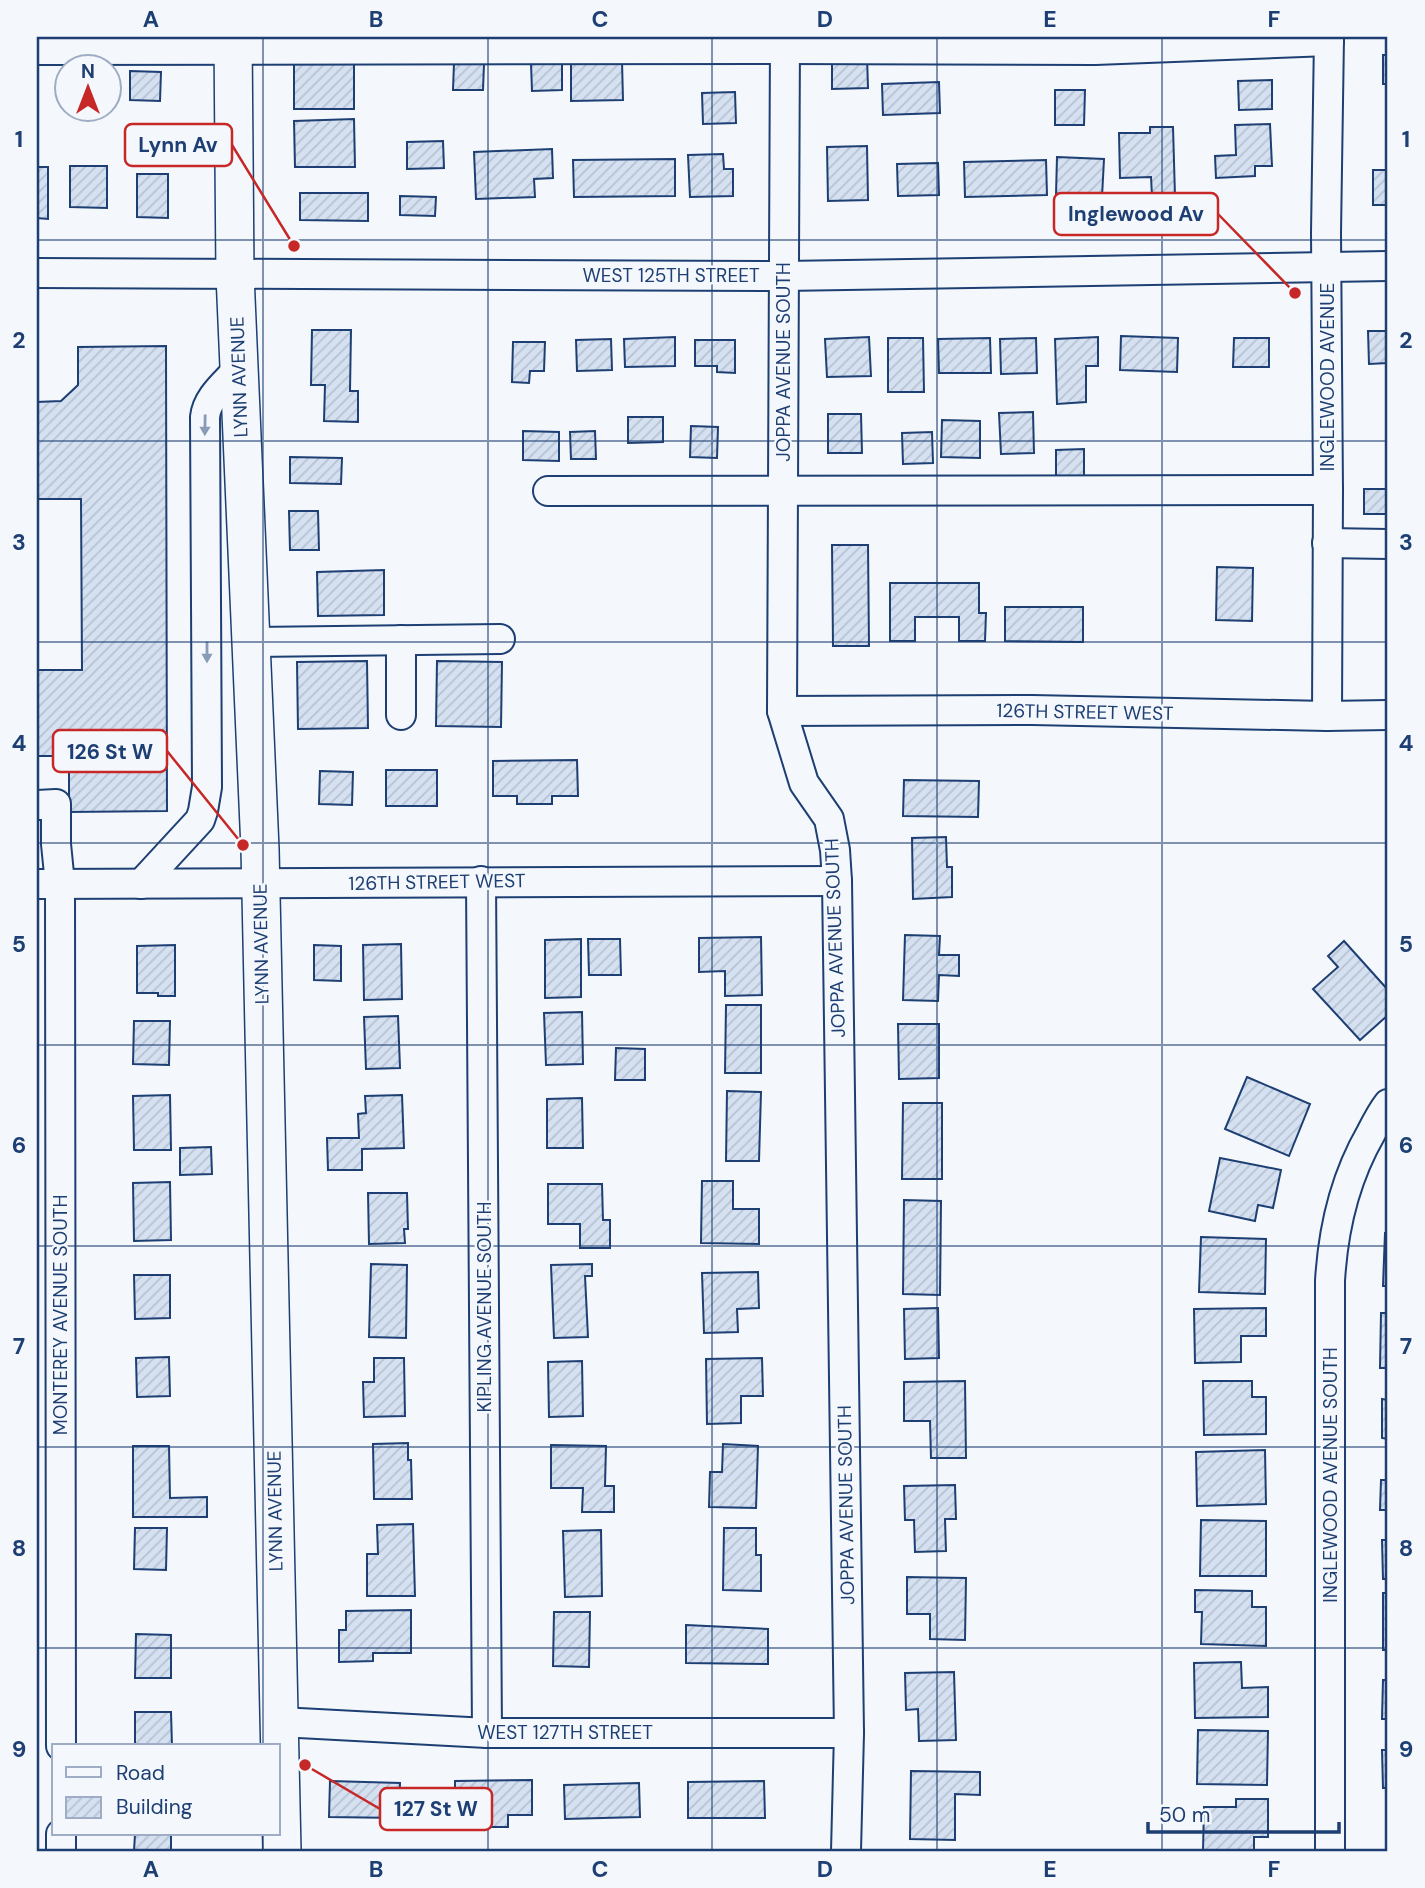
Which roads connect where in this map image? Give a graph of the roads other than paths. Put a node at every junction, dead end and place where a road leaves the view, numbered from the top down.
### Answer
1 (1329, 39) edge
2 (785, 43) edge
3 (233, 44) edge
4 (37, 50) edge
5 (1388, 266) edge
6 (1326, 268) junction
7 (37, 273) edge
8 (235, 275) junction
9 (784, 276) junction
10 (239, 368) junction
11 (1328, 490) junction
12 (548, 491) dead end
13 (783, 491) junction
14 (1327, 543) junction
15 (1388, 544) edge
16 (500, 639) dead end
17 (401, 640) junction
18 (250, 642) junction
19 (782, 711) junction
20 (401, 715) dead end
21 (1388, 715) edge
22 (1327, 716) junction
23 (37, 805) edge
24 (481, 881) junction
25 (837, 881) junction
26 (48, 884) edge
27 (141, 884) junction
28 (259, 884) junction
29 (1386, 1107) edge
30 (281, 1722) junction
31 (487, 1732) junction
32 (849, 1733) junction
33 (61, 1744) edge
34 (282, 1851) edge
35 (846, 1851) edge
36 (1330, 1851) edge

1 - 2 street
1 - 6 street, INGLEWOOD AVENUE
2 - 3 street
2 - 9 street, JOPPA AVENUE SOUTH
3 - 4 street
3 - 8 main road, LYNN AVENUE
5 - 6 street, WEST 125TH STREET
6 - 9 street, WEST 125TH STREET
6 - 11 street, INGLEWOOD AVENUE
7 - 8 street, WEST 125TH STREET
8 - 9 street, WEST 125TH STREET
8 - 10 main road, LYNN AVENUE
9 - 13 street, JOPPA AVENUE SOUTH
10 - 18 main road, LYNN AVENUE
10 -> 27 street
11 - 13 street
11 - 14 street, INGLEWOOD AVENUE
12 - 13 street
13 - 19 street, JOPPA AVENUE SOUTH
14 - 15 street
14 - 22 street, INGLEWOOD AVENUE
16 - 17 street
17 - 18 street
17 - 20 street
18 - 28 main road, LYNN AVENUE
19 - 22 street, 126TH STREET WEST
19 - 25 street, JOPPA AVENUE SOUTH
21 - 22 street, 126TH STREET WEST
23 - 26 street, MONTEREY AVENUE SOUTH
24 - 25 street, 126TH STREET WEST
24 - 28 street, 126TH STREET WEST
24 - 31 street, KIPLING AVENUE SOUTH
25 - 32 street, JOPPA AVENUE SOUTH
26 - 27 street, 126TH STREET WEST
26 - 33 street, MONTEREY AVENUE SOUTH
27 - 28 street, 126TH STREET WEST
28 - 30 main road, LYNN AVENUE
29 - 36 street, INGLEWOOD AVENUE SOUTH
30 - 31 street, WEST 127TH STREET
30 - 34 main road, LYNN AVENUE
31 - 32 street, WEST 127TH STREET
32 - 35 street, JOPPA AVENUE SOUTH

